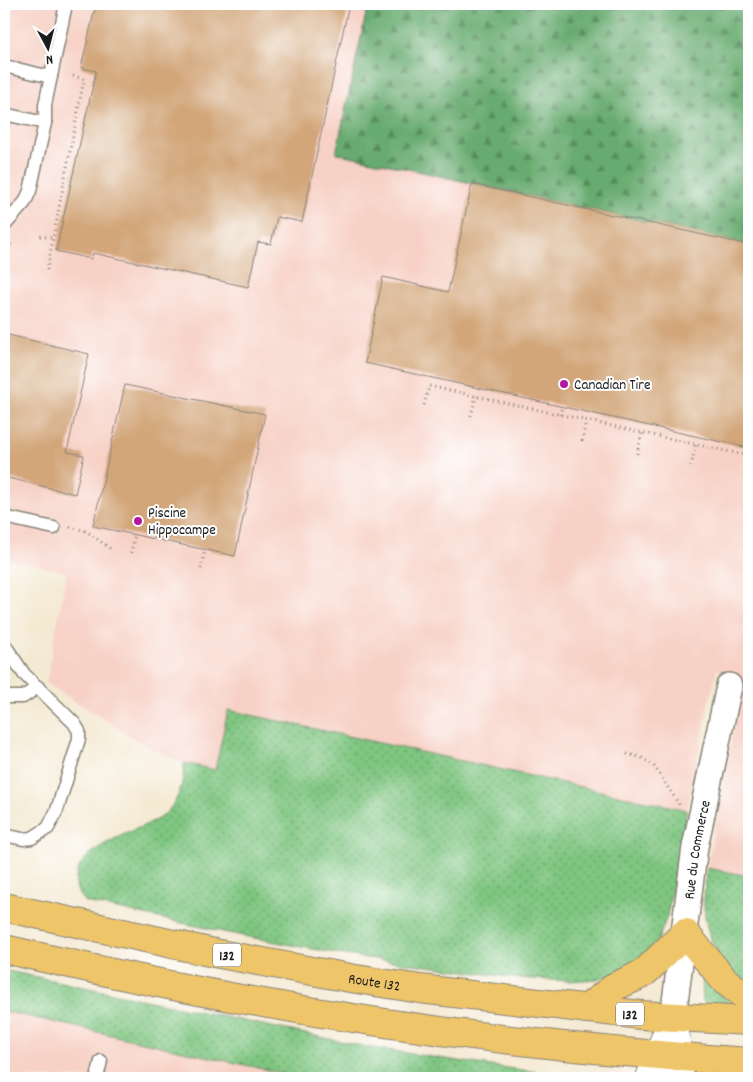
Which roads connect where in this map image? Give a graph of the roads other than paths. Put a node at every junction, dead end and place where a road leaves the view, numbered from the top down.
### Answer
1 (66, 4) edge
2 (4, 66) edge
3 (51, 77) junction
4 (4, 114) edge
5 (45, 123) junction
6 (4, 226) edge
7 (4, 517) edge
8 (54, 528) road end
9 (4, 644) edge
10 (729, 686) dead end
11 (38, 687) junction
12 (4, 697) edge
13 (4, 835) edge
14 (4, 907) edge
15 (685, 933) junction
16 (4, 949) edge
17 (749, 999) edge
18 (586, 1009) junction
19 (673, 1017) junction
20 (749, 1021) edge
21 (101, 1061) dead end
22 (749, 1062) edge
23 (666, 1068) edge
24 (97, 1078) edge

1 - 3 lane
2 - 3 lane
3 - 5 lane
4 - 5 lane
5 - 6 lane
7 - 8 lane
9 - 11 lane
10 - 15 street, Rue du Commerce
11 - 12 lane
11 - 13 lane
14 - 18 highway, Route 132 / 132
15 - 17 highway
15 - 18 highway
15 - 19 street, Rue du Commerce
16 - 23 highway
18 - 19 highway, Route 132 / 132
19 - 20 highway, Route 132 / 132
19 - 23 street
21 - 24 lane
22 - 23 highway

